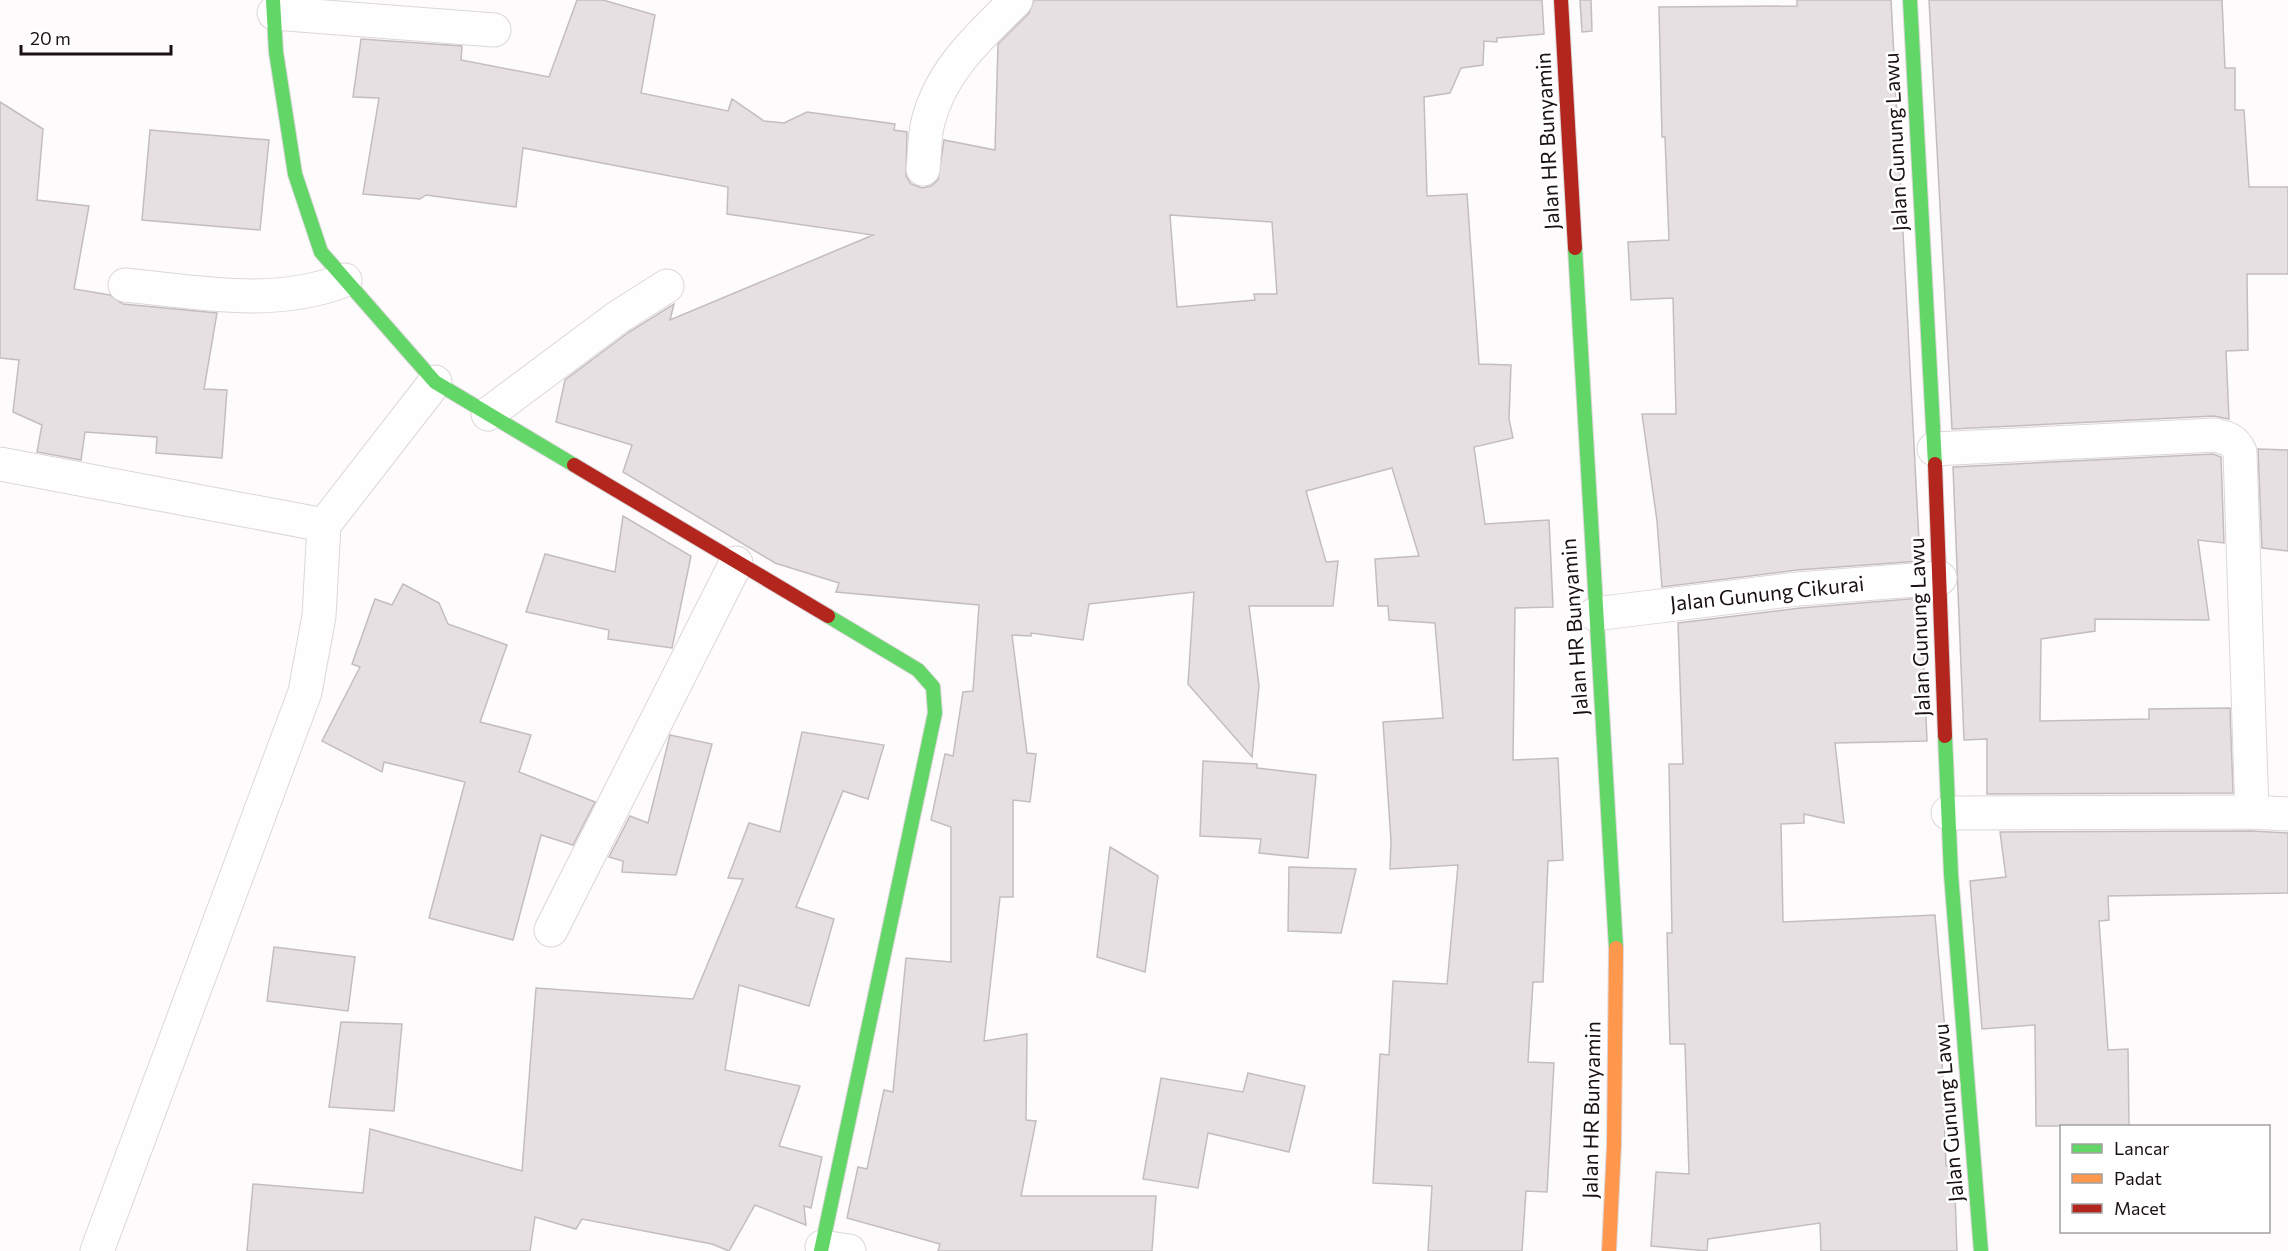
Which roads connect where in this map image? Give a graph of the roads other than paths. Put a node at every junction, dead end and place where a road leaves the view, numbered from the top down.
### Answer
1 (1016, 0) edge
2 (1561, 0) edge
3 (1910, 0) edge
4 (273, 7) edge
5 (494, 30) dead end
6 (923, 169) dead end
7 (345, 280) junction
8 (125, 285) dead end
9 (667, 286) dead end
10 (435, 382) junction
11 (489, 414) junction
12 (1934, 449) junction
13 (0, 464) edge
14 (324, 525) junction
15 (736, 563) junction
16 (1940, 578) junction
17 (1595, 614) junction
18 (2252, 812) junction
19 (1948, 813) junction
20 (2288, 814) edge
21 (551, 930) dead end
22 (831, 1250) edge
23 (97, 1251) edge
24 (1609, 1251) edge
25 (1981, 1251) edge

1 - 6 street
2 - 17 street, Jalan HR Bunyamin
3 - 12 street, Jalan Gunung Lawu
4 - 5 street
4 - 7 street
7 - 8 street
7 - 10 street
9 - 11 street
10 - 11 street
10 - 14 street
11 - 15 street
12 - 16 street, Jalan Gunung Lawu
12 - 18 street
13 - 14 street
14 - 23 street
15 - 21 street
15 - 22 street
16 - 17 street, Jalan Gunung Cikurai
16 - 19 street, Jalan Gunung Lawu
17 - 24 street, Jalan HR Bunyamin
18 - 19 street
18 - 20 street
19 - 25 street, Jalan Gunung Lawu

